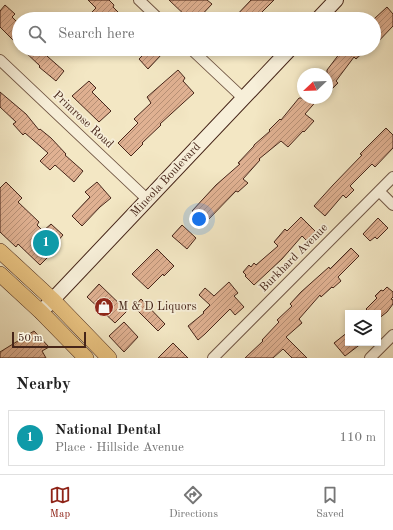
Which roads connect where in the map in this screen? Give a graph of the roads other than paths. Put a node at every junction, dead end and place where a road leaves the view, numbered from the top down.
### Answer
1 (139, 0) edge
2 (336, 0) edge
3 (152, 12) edge
4 (325, 12) edge
5 (198, 56) edge
6 (283, 56) edge
7 (0, 60) edge
8 (243, 98) junction
9 (393, 177) edge
10 (379, 191) junction
11 (148, 200) junction
12 (393, 205) edge
13 (0, 251) edge
14 (0, 274) edge
15 (53, 300) junction
16 (41, 312) junction
17 (393, 335) edge
18 (86, 358) edge
19 (110, 358) edge
20 (214, 358) edge
21 (370, 358) edge

1 - 3 street
2 - 4 main road
5 - 8 street
6 - 8 main road, Mineola Boulevard
7 - 11 street, Primrose Road
8 - 11 main road, Mineola Boulevard
9 - 10 street, Burkhard Avenue
10 - 12 street
10 - 20 street, Burkhard Avenue
11 - 15 main road, Mineola Boulevard
13 - 15 main road
14 - 16 main road
15 - 16 main road, Mineola Boulevard
15 - 19 main road
16 - 18 main road
17 - 21 street

